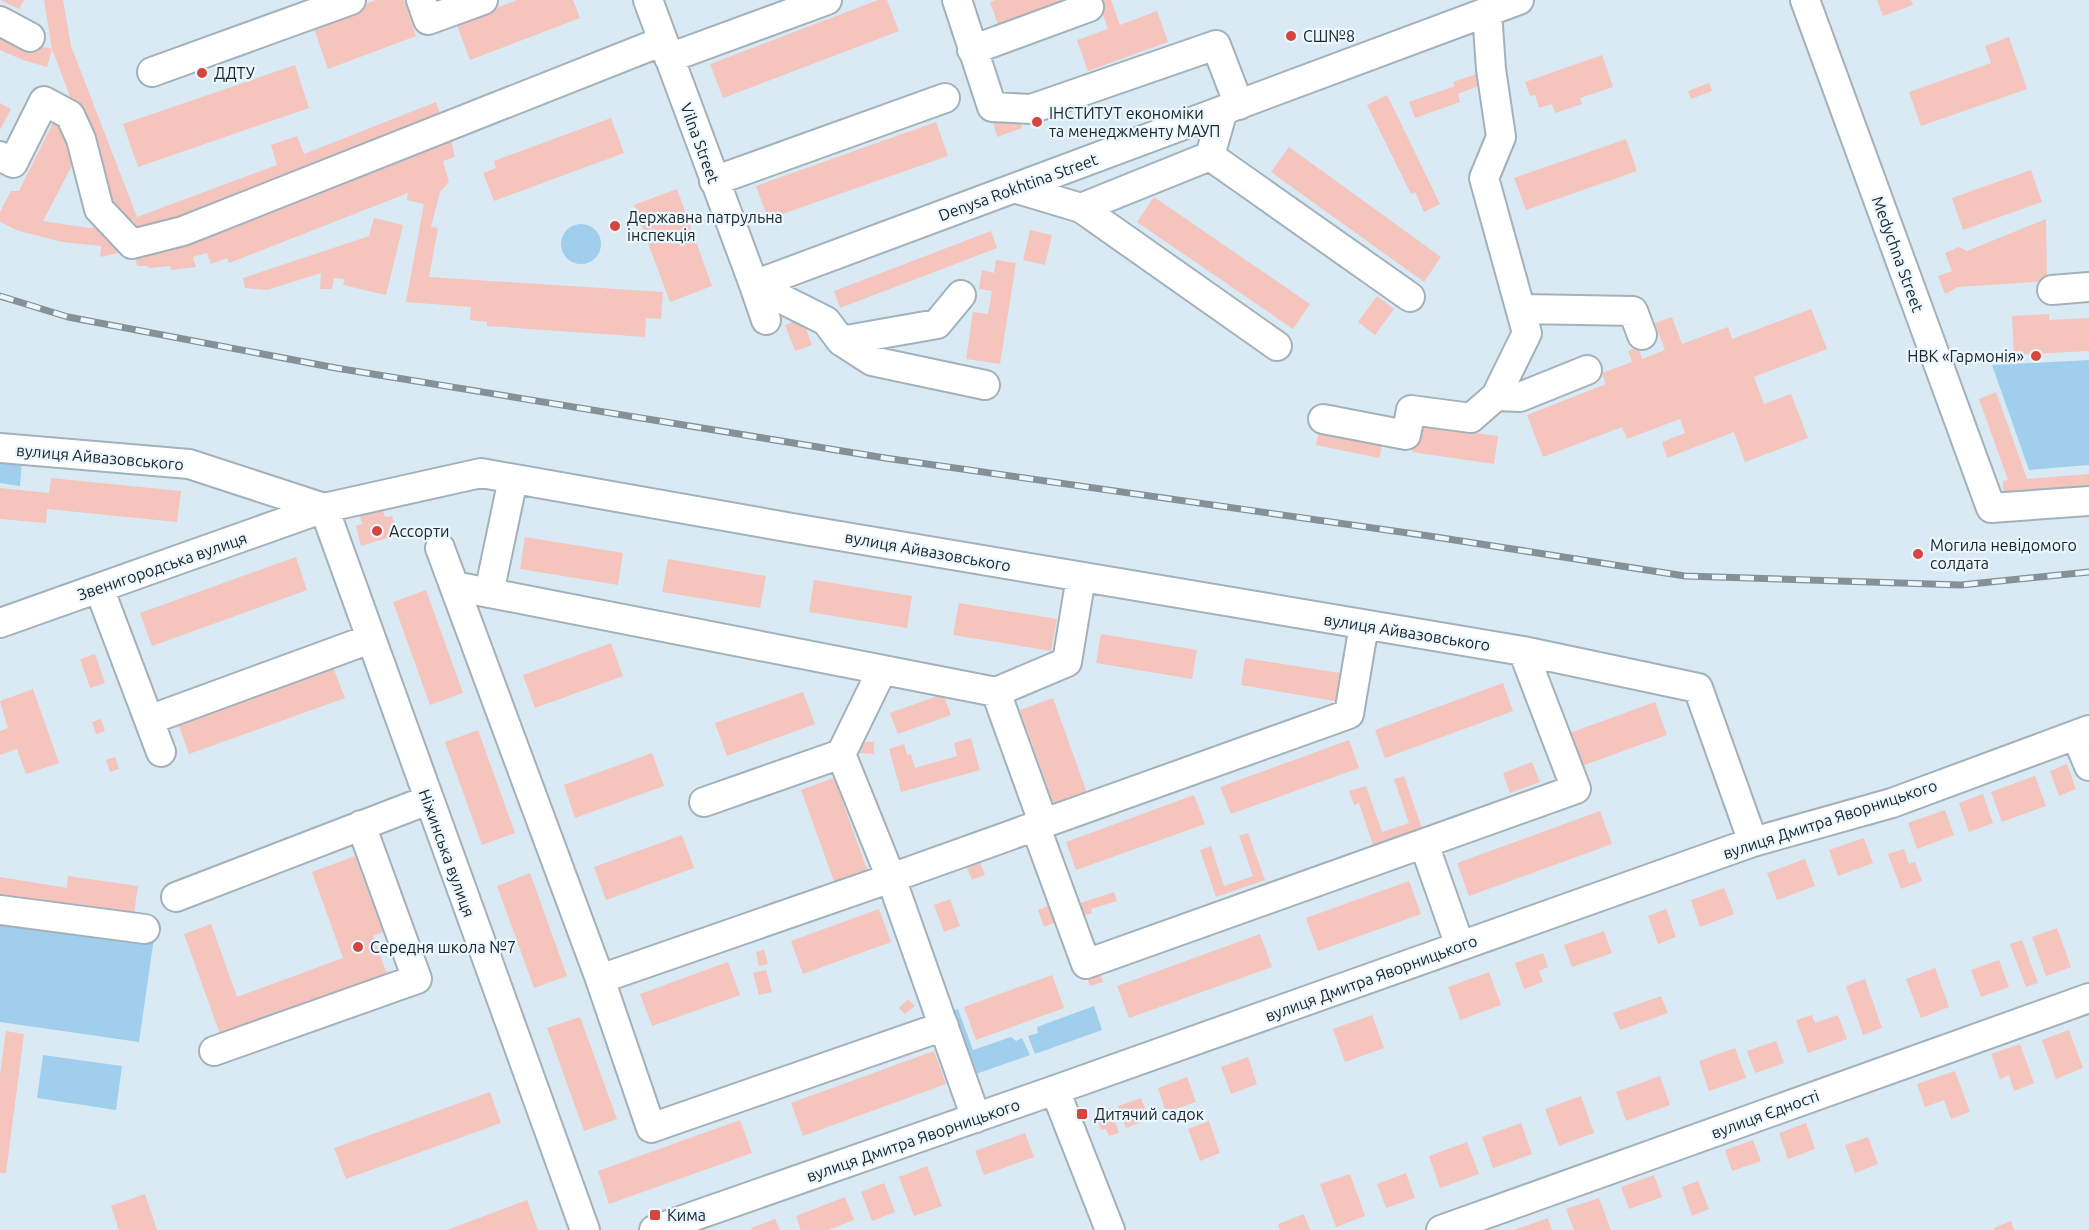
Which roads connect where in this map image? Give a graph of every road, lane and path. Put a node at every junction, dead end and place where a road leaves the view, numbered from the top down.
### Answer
1 (351, 0) edge
2 (421, 0) edge
3 (483, 0) edge
4 (648, 0) edge
5 (827, 0) edge
6 (957, 0) edge
7 (1519, 0) edge
8 (1805, 0) edge
9 (1089, 7) dead end
10 (1487, 12) junction
11 (0, 21) edge
12 (30, 37) dead end
13 (666, 50) junction
14 (972, 50) junction
15 (152, 72) dead end
16 (945, 98) dead end
17 (1231, 107) junction
18 (0, 156) edge
19 (1210, 156) junction
20 (714, 181) junction
21 (1014, 188) junction
22 (1081, 208) junction
23 (754, 285) junction
24 (2089, 287) edge
25 (2052, 290) dead end
26 (960, 295) dead end
27 (1410, 297) dead end
28 (1521, 309) junction
29 (765, 320) dead end
30 (1642, 335) dead end
31 (841, 341) junction
32 (1277, 346) dead end
33 (1587, 370) dead end
34 (985, 385) dead end
35 (1496, 396) junction
36 (1323, 419) dead end
37 (0, 448) edge
38 (513, 479) junction
39 (2089, 501) edge
40 (324, 508) junction
41 (440, 548) dead end
42 (1081, 577) junction
43 (454, 586) junction
44 (99, 588) junction
45 (489, 592) junction
46 (0, 623) edge
47 (1364, 625) junction
48 (370, 639) junction
49 (1523, 651) junction
50 (882, 670) junction
51 (996, 692) junction
52 (149, 720) junction
53 (2083, 732) edge
54 (161, 752) dead end
55 (841, 754) junction
56 (2089, 766) edge
57 (428, 800) junction
58 (704, 802) dead end
59 (1039, 824) junction
60 (362, 825) junction
61 (1753, 842) junction
62 (1424, 844) junction
63 (891, 878) junction
64 (176, 897) dead end
65 (0, 910) edge
66 (145, 929) dead end
67 (1460, 946) junction
68 (600, 979) junction
69 (2089, 998) edge
70 (944, 1026) junction
71 (214, 1052) dead end
72 (1055, 1090) junction
73 (976, 1118) junction
74 (585, 1230) edge
75 (654, 1230) edge
76 (1110, 1230) edge
77 (1441, 1230) edge

1 - 15 street
2 - 3 street
4 - 13 street, Vilna Street
5 - 13 street
6 - 14 street
7 - 10 street, Denysa Rokhtina Street
8 - 39 street, Medychna Street
9 - 14 street
10 - 17 street, Denysa Rokhtina Street
10 - 28 street
11 - 12 street
13 - 18 street
13 - 20 street, Vilna Street
14 - 17 street
16 - 20 street
17 - 19 street
17 - 21 street, Denysa Rokhtina Street
19 - 22 street
19 - 27 street
20 - 23 street, Vilna Street
21 - 22 street
21 - 23 street, Denysa Rokhtina Street
22 - 32 street
23 - 29 street, Vilna Street
23 - 31 street
24 - 25 street
26 - 31 street
28 - 30 street
28 - 35 street
31 - 34 street
33 - 35 street
35 - 36 street
37 - 40 street, вулиця Айвазовського
38 - 40 street, вулиця Айвазовського
38 - 42 street, вулиця Айвазовського
38 - 45 street
40 - 44 street, Звенигородська вулиця
40 - 48 street, Ніжинська вулиця
41 - 43 street
42 - 47 street, вулиця Айвазовського
42 - 51 street
43 - 45 street
43 - 68 street
44 - 46 street, Звенигородська вулиця
44 - 52 street
45 - 50 street
47 - 49 street, вулиця Айвазовського
47 - 59 street
48 - 52 street
48 - 57 street, Ніжинська вулиця
49 - 61 street, вулиця Айвазовського
49 - 62 street
50 - 51 street
50 - 55 street
51 - 59 street
52 - 54 street
53 - 56 street
53 - 61 street, вулиця Дмитра Яворницького
55 - 58 street
55 - 63 street
57 - 60 street
57 - 74 street, Ніжинська вулиця
59 - 62 street
59 - 63 street
60 - 64 street
60 - 71 street
61 - 67 street, вулиця Дмитра Яворницького
62 - 67 street
63 - 68 street
63 - 70 street
65 - 66 street
67 - 72 street, вулиця Дмитра Яворницького
68 - 70 street
69 - 77 street, вулиця Єдності
70 - 73 street
72 - 73 street, вулиця Дмитра Яворницького
72 - 76 street
73 - 75 street, вулиця Дмитра Яворницького

